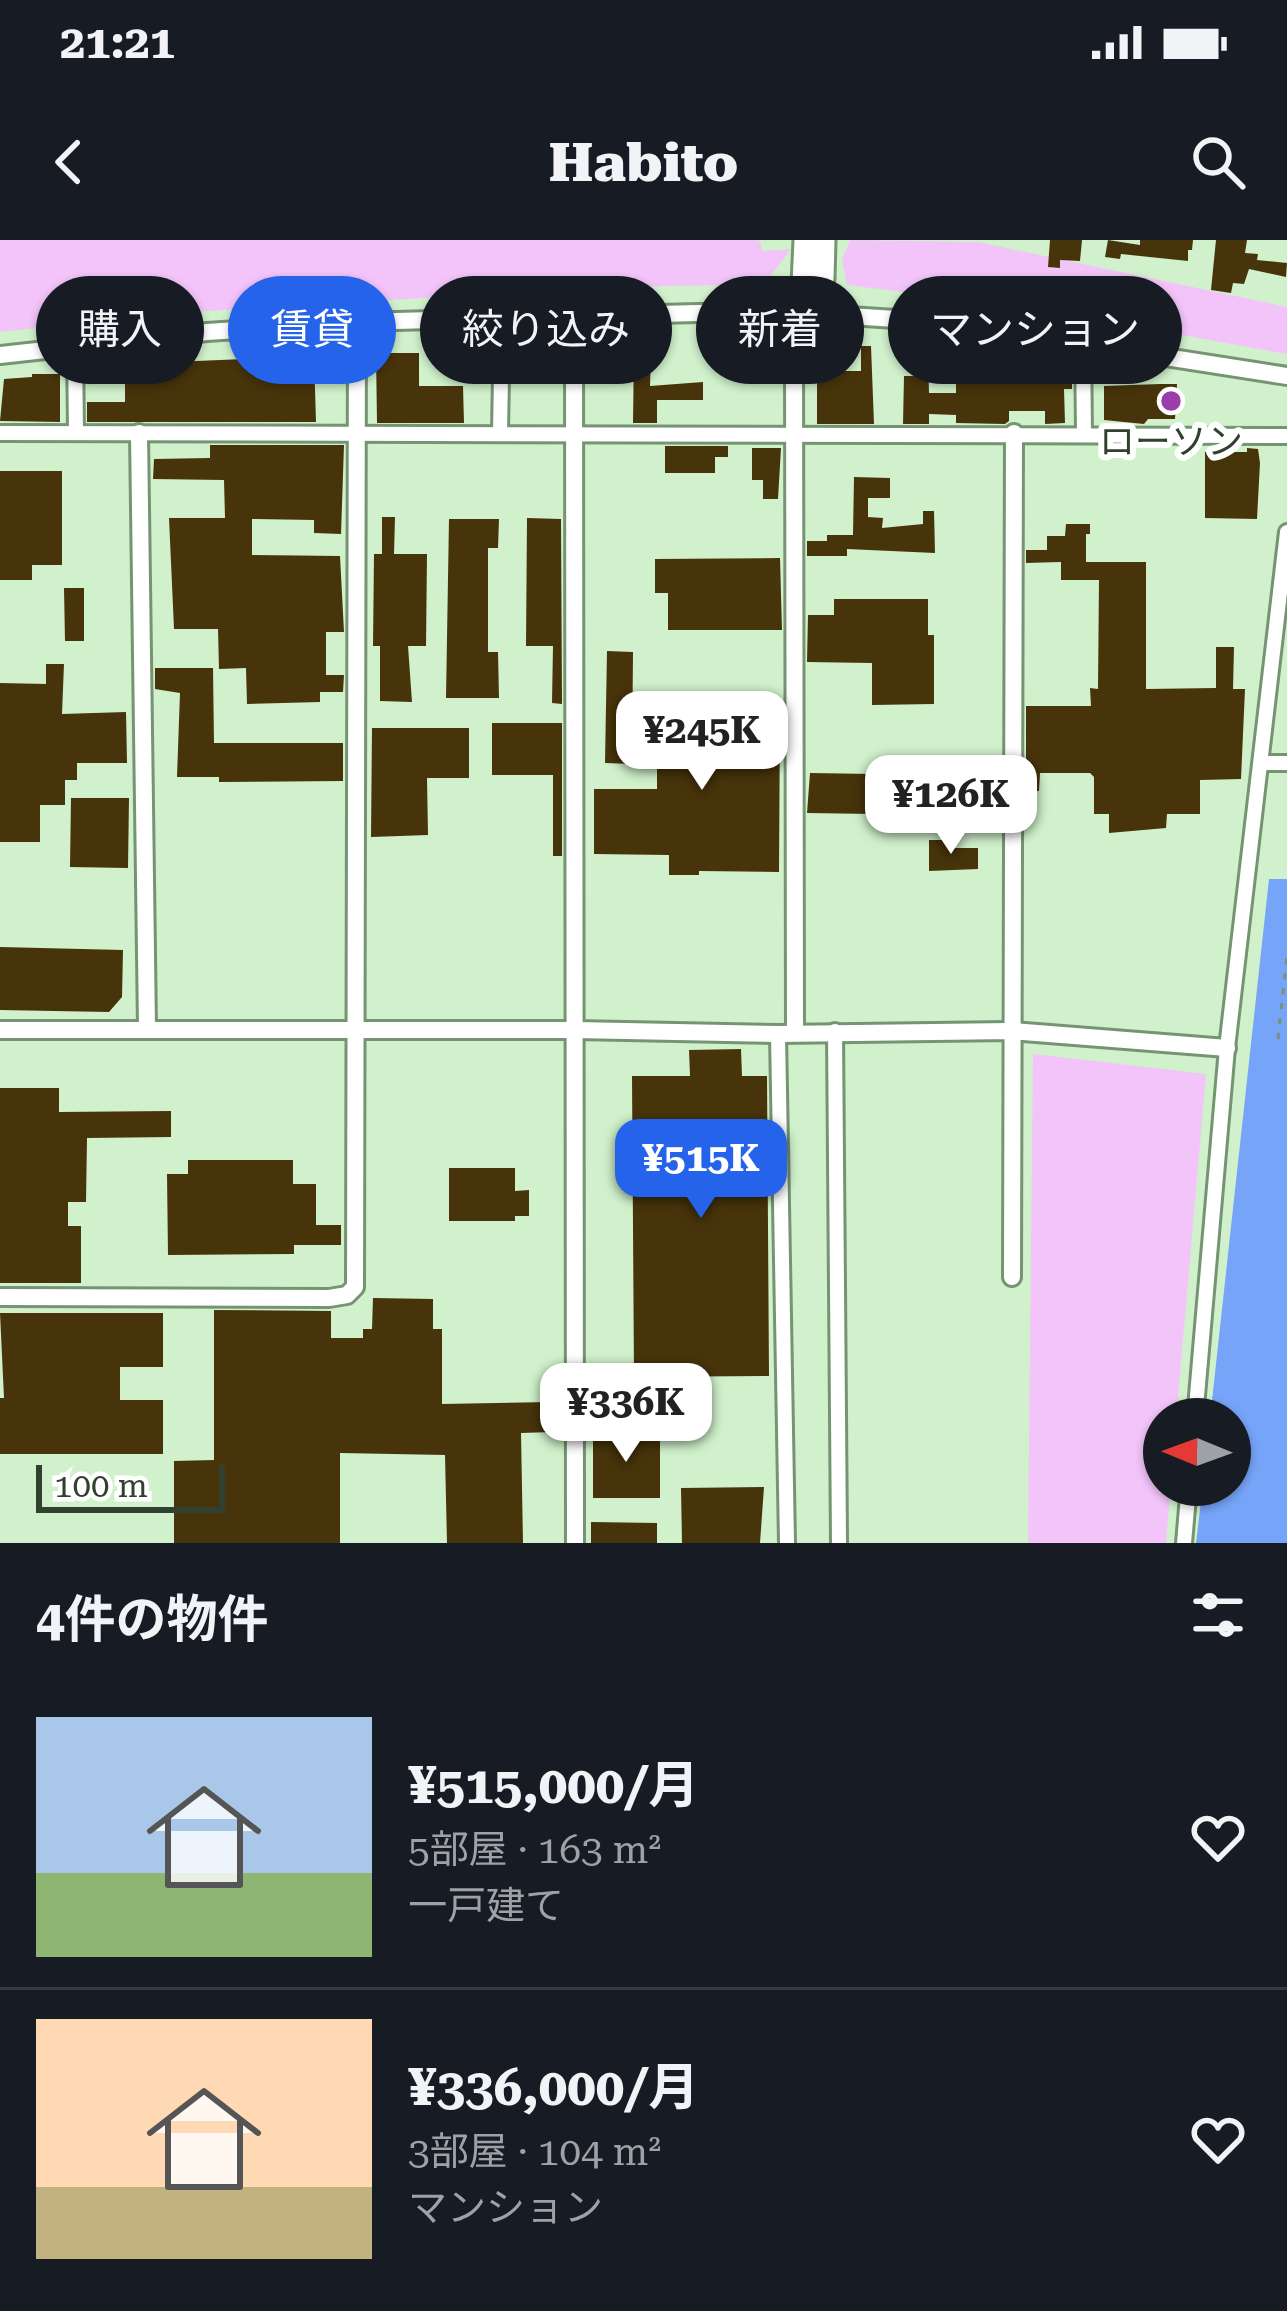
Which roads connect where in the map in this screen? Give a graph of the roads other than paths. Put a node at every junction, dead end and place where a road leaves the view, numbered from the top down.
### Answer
1 (805, 240) edge
2 (824, 240) edge
3 (803, 276) edge
4 (823, 276) edge
5 (36, 351) edge
6 (0, 355) edge
7 (1182, 358) edge
8 (1287, 376) edge
9 (75, 384) edge
10 (356, 384) edge
11 (501, 384) edge
12 (573, 384) edge
13 (794, 384) edge
14 (1083, 384) edge
15 (139, 433) junction
16 (500, 433) junction
17 (572, 433) junction
18 (795, 433) junction
19 (0, 434) edge
20 (76, 434) junction
21 (356, 434) junction
22 (1014, 434) junction
23 (1084, 434) junction
24 (1287, 436) edge
25 (1287, 534) edge
26 (1282, 621) edge
27 (1261, 763) junction
28 (1287, 763) edge
29 (147, 1028) junction
30 (0, 1030) edge
31 (356, 1030) junction
32 (575, 1030) junction
33 (835, 1031) junction
34 (1011, 1031) junction
35 (787, 1033) junction
36 (1227, 1048) junction
37 (1012, 1277) dead end
38 (0, 1297) edge
39 (1197, 1398) edge
40 (1187, 1506) edge
41 (575, 1543) edge
42 (787, 1543) edge
43 (839, 1543) edge
44 (1184, 1543) edge

1 - 3 main road
2 - 4 main road
5 - 6 street
7 - 8 street
9 - 20 street
10 - 21 street
11 - 16 street
12 - 17 street
13 - 18 street
14 - 23 street
15 - 20 street
15 - 21 street
15 - 29 street
16 - 17 street
16 - 21 street
17 - 18 street
17 - 32 street
18 - 22 street
18 - 35 street
19 - 20 street
21 - 31 street
22 - 23 street
22 - 34 street
23 - 24 street
25 - 26 street
26 - 27 street
27 - 28 street
27 - 36 street
29 - 30 street
29 - 31 street
31 - 32 street
31 - 38 street
32 - 35 street
32 - 41 street
33 - 34 street
33 - 35 street
33 - 43 street
34 - 36 street
34 - 37 street
35 - 42 street
36 - 39 street
40 - 44 street

